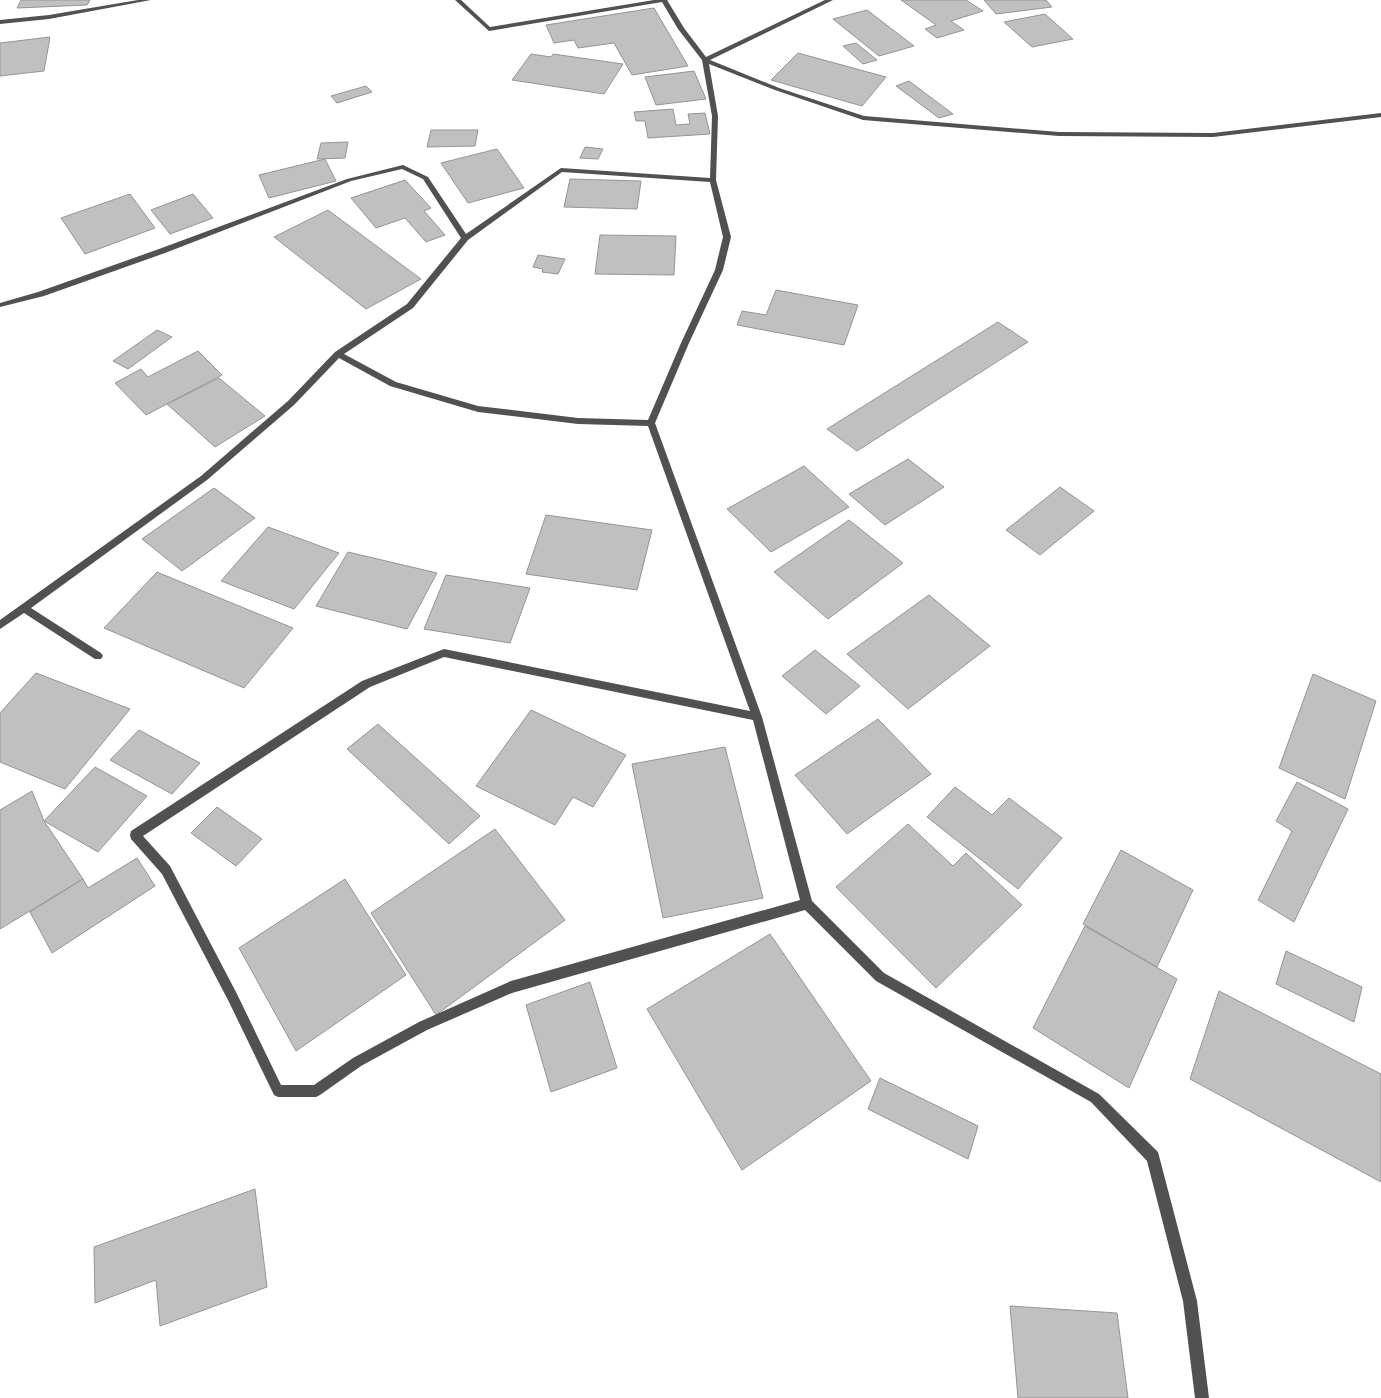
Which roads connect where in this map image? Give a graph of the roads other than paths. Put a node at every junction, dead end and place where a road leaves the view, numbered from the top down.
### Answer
1 (148, 0) edge
2 (458, 0) edge
3 (664, 0) edge
4 (830, 0) edge
5 (0, 22) edge
6 (706, 60) junction
7 (1381, 115) edge
8 (712, 180) junction
9 (464, 238) junction
10 (0, 305) edge
11 (338, 354) junction
12 (651, 423) junction
13 (24, 608) junction
14 (0, 625) edge
15 (98, 656) dead end
16 (757, 717) junction
17 (807, 904) junction
18 (1202, 1398) edge

1 - 5 street
2 - 3 street
3 - 6 street
4 - 6 street
6 - 7 street
6 - 8 street
8 - 9 street
8 - 12 street
9 - 10 street
9 - 11 street
11 - 12 street
11 - 13 street
12 - 16 street
13 - 14 street
13 - 15 street
16 - 17 street
16 - 17 street
17 - 18 street

